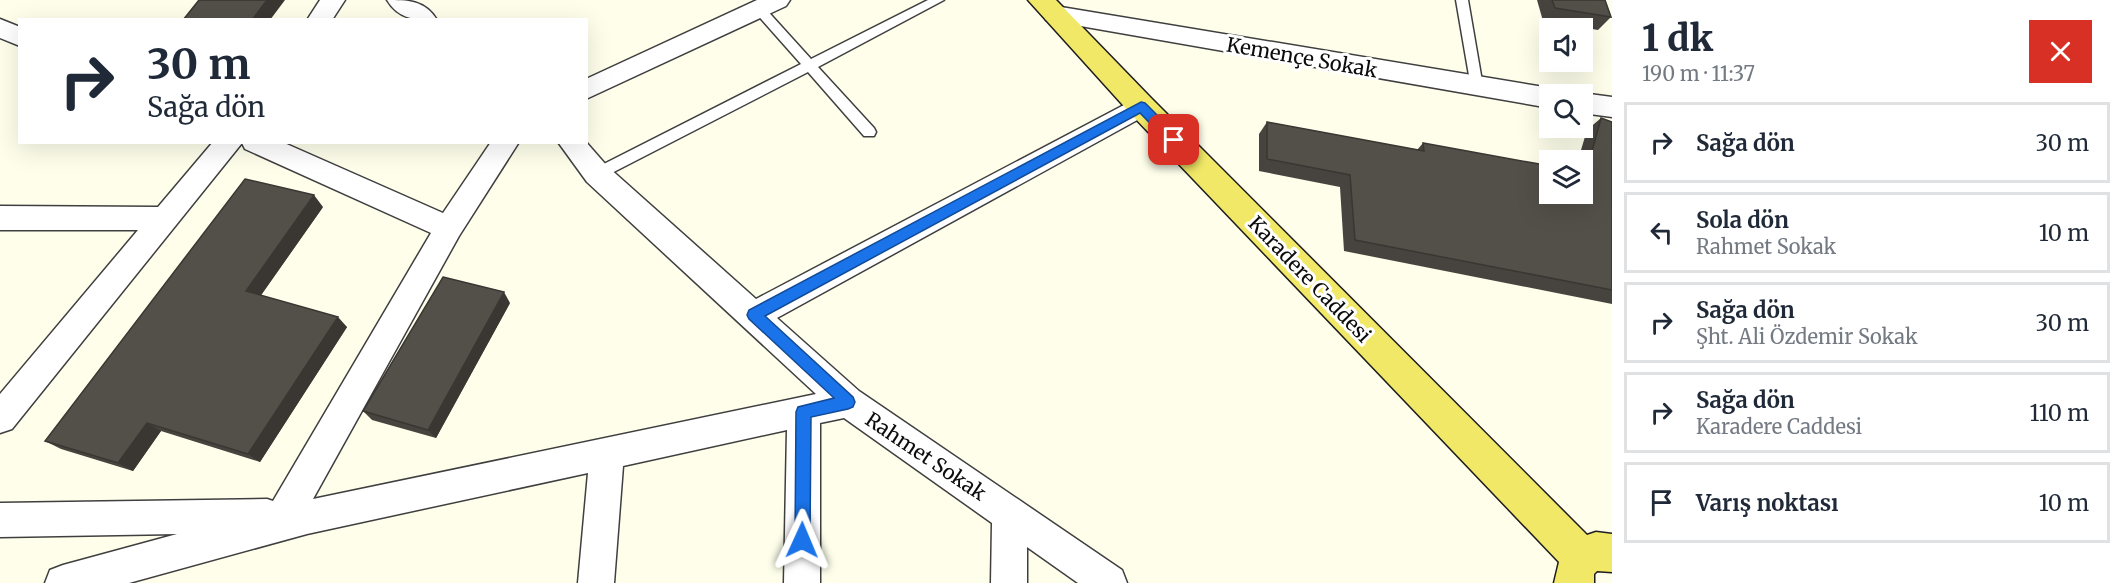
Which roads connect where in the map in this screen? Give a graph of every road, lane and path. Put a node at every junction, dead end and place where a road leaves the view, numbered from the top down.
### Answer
1 (333, 0) edge
2 (399, 0) edge
3 (938, 0) edge
4 (1462, 0) edge
5 (769, 5) edge
6 (1048, 7) edge
7 (320, 18) edge
8 (422, 18) edge
9 (0, 28) edge
10 (18, 36) edge
11 (810, 66) junction
12 (1477, 87) junction
13 (588, 89) edge
14 (1539, 96) edge
15 (1593, 104) edge
16 (1141, 106) junction
17 (1612, 107) edge
18 (869, 132) dead end
19 (227, 144) edge
20 (259, 144) edge
21 (505, 144) edge
22 (573, 144) edge
23 (597, 174) junction
24 (0, 218) edge
25 (165, 219) junction
26 (448, 228) junction
27 (754, 315) junction
28 (848, 402) junction
29 (804, 412) junction
30 (0, 418) edge
31 (607, 453) junction
32 (1010, 513) junction
33 (296, 517) junction
34 (0, 520) edge
35 (1589, 564) edge
36 (63, 583) edge
37 (596, 583) edge
38 (802, 583) edge
39 (1009, 583) edge
40 (1109, 583) edge

1 - 7 street
2 - 8 street
3 - 11 lane
4 - 12 lane
5 - 11 lane
5 - 13 street
6 - 12 street, Kemençe Sokak
6 - 16 main road, Karadere Caddesi
9 - 10 street
11 - 18 lane
11 - 23 lane
12 - 14 street, Kemençe Sokak
15 - 17 street
16 - 27 street
16 - 35 main road, Karadere Caddesi
19 - 25 street
20 - 26 street
21 - 26 street
22 - 23 street, Rahmet Sokak
23 - 27 street, Rahmet Sokak
24 - 25 street
25 - 30 street
26 - 33 street
27 - 28 street, Rahmet Sokak
28 - 29 street
28 - 32 street, Rahmet Sokak
29 - 31 street
29 - 38 street
31 - 33 street
31 - 37 street
32 - 39 street
32 - 40 street, Rahmet Sokak
33 - 34 street
33 - 36 street

